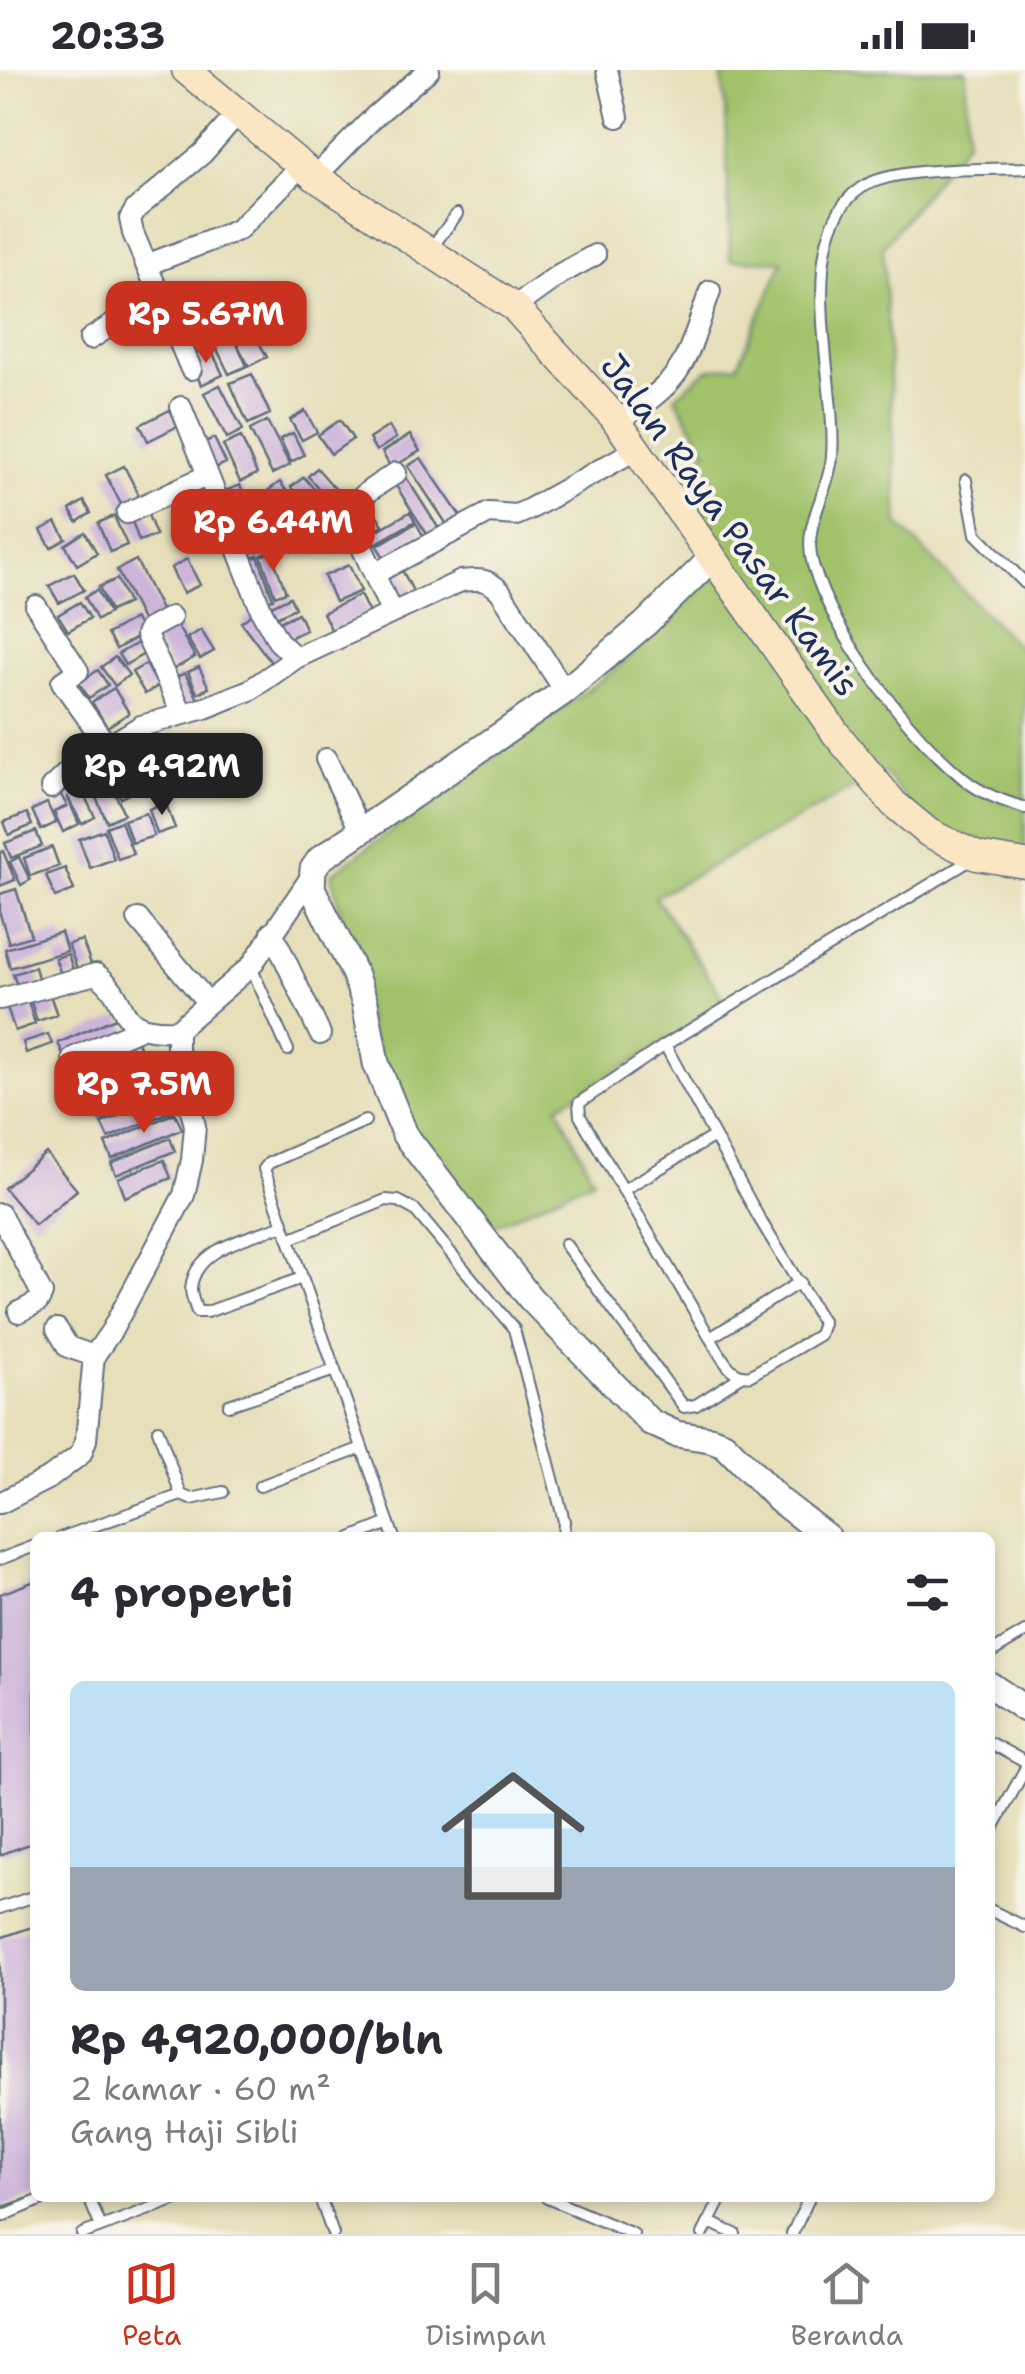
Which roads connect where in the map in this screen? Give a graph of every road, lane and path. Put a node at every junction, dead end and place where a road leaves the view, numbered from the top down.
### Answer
1 (429, 70) edge
2 (607, 70) edge
3 (194, 72) edge
4 (237, 114) junction
5 (618, 117) dead end
6 (1025, 168) edge
7 (308, 172) junction
8 (457, 214) dead end
9 (429, 252) junction
10 (595, 255) dead end
11 (146, 265) junction
12 (710, 291) dead end
13 (159, 295) junction
14 (514, 308) junction
15 (90, 339) dead end
16 (191, 369) dead end
17 (180, 407) dead end
18 (617, 421) junction
19 (637, 449) junction
20 (396, 473) dead end
21 (206, 476) junction
22 (966, 480) dead end
23 (127, 513) dead end
24 (711, 559) junction
25 (374, 574) junction
26 (1025, 583) edge
27 (36, 606) dead end
28 (392, 611) junction
29 (171, 617) dead end
30 (296, 658) junction
31 (565, 691) junction
32 (182, 713) junction
33 (108, 747) junction
34 (326, 759) dead end
35 (51, 788) dead end
36 (1025, 808) edge
37 (361, 832) junction
38 (977, 856) junction
39 (1025, 864) edge
40 (311, 877) junction
41 (138, 920) dead end
42 (272, 932) junction
43 (251, 966) junction
44 (0, 999) edge
45 (208, 1003) junction
46 (141, 1028) junction
47 (177, 1030) junction
48 (320, 1034) dead end
49 (665, 1045) junction
50 (288, 1050) dead end
51 (72, 1058) dead end
52 (365, 1121) dead end
53 (713, 1137) junction
54 (623, 1190) junction
55 (0, 1214) edge
56 (284, 1225) junction
57 (289, 1239) junction
58 (564, 1244) dead end
59 (302, 1278) junction
60 (800, 1282) junction
61 (19, 1312) dead end
62 (57, 1330) dead end
63 (710, 1338) junction
64 (94, 1356) junction
65 (335, 1370) junction
66 (740, 1376) junction
67 (229, 1406) dead end
68 (158, 1430) dead end
69 (362, 1448) junction
70 (260, 1486) dead end
71 (224, 1492) dead end
72 (181, 1494) junction
73 (0, 1503) edge
74 (389, 1523) junction
75 (76, 1532) edge
76 (366, 1532) edge
77 (392, 1532) edge
78 (563, 1532) edge
79 (820, 1532) edge
80 (30, 1548) edge
81 (0, 1559) edge
82 (1025, 1632) edge
83 (995, 1650) edge
84 (995, 1689) edge
85 (1025, 1709) edge
86 (995, 1746) edge
87 (1025, 1762) edge
88 (1025, 1770) edge
89 (995, 1825) edge
90 (30, 1898) edge
91 (0, 1908) edge
92 (995, 1912) edge
93 (1025, 1927) edge
94 (35, 2202) edge
95 (91, 2202) edge
96 (168, 2202) edge
97 (321, 2202) edge
98 (557, 2202) edge
99 (719, 2202) edge
100 (807, 2202) edge
101 (0, 2216) edge
102 (710, 2222) junction
103 (102, 2227) junction
104 (82, 2234) edge
105 (333, 2234) edge
106 (633, 2234) edge
107 (703, 2234) edge
108 (735, 2234) edge
109 (792, 2234) edge

1 - 7 street
2 - 5 street
3 - 4 main road, Jalan Raya Pasar Kamis
4 - 7 main road, Jalan Raya Pasar Kamis
4 - 11 street
6 - 36 lane
7 - 9 main road, Jalan Raya Pasar Kamis
7 - 11 street
8 - 9 lane
9 - 14 main road, Jalan Raya Pasar Kamis
10 - 14 street
11 - 13 street
12 - 18 street
13 - 15 street
13 - 16 street
14 - 18 main road, Jalan Raya Pasar Kamis
17 - 21 street
18 - 19 main road, Jalan Raya Pasar Kamis
19 - 24 main road, Jalan Raya Pasar Kamis
19 - 25 street
20 - 25 street
21 - 23 street
21 - 30 street
22 - 26 lane
24 - 31 street
24 - 38 main road, Jalan Raya Pasar Kamis
25 - 28 street
27 - 33 street
28 - 30 street
28 - 31 street
29 - 32 street
30 - 32 street
31 - 37 street
32 - 33 street
33 - 35 street
34 - 37 street
37 - 40 street
38 - 39 main road, Jalan Raya Pasar Kamis
38 - 49 lane
40 - 42 street
40 - 79 street
41 - 45 street
42 - 43 street
42 - 48 street
43 - 45 street
43 - 50 lane
44 - 46 street
45 - 47 street
46 - 47 street
46 - 51 street
47 - 64 street
49 - 53 lane
49 - 54 lane
52 - 56 lane
53 - 54 lane
53 - 60 lane
54 - 63 lane
55 - 61 street
56 - 57 lane
56 - 59 lane
57 - 59 lane
57 - 78 lane
58 - 66 lane
59 - 65 lane
60 - 63 lane
60 - 66 lane
62 - 64 street
63 - 66 lane
64 - 73 street
65 - 67 lane
65 - 69 lane
68 - 72 lane
69 - 70 lane
69 - 74 lane
71 - 72 lane
72 - 75 lane
74 - 76 lane
74 - 77 lane
80 - 81 lane
82 - 83 lane
84 - 85 street
86 - 87 lane
88 - 89 lane
90 - 91 lane
92 - 93 lane
94 - 101 lane
95 - 103 lane
96 - 103 lane
97 - 105 lane
98 - 106 lane
99 - 102 lane
100 - 109 lane
102 - 107 lane
102 - 108 lane
103 - 104 lane

